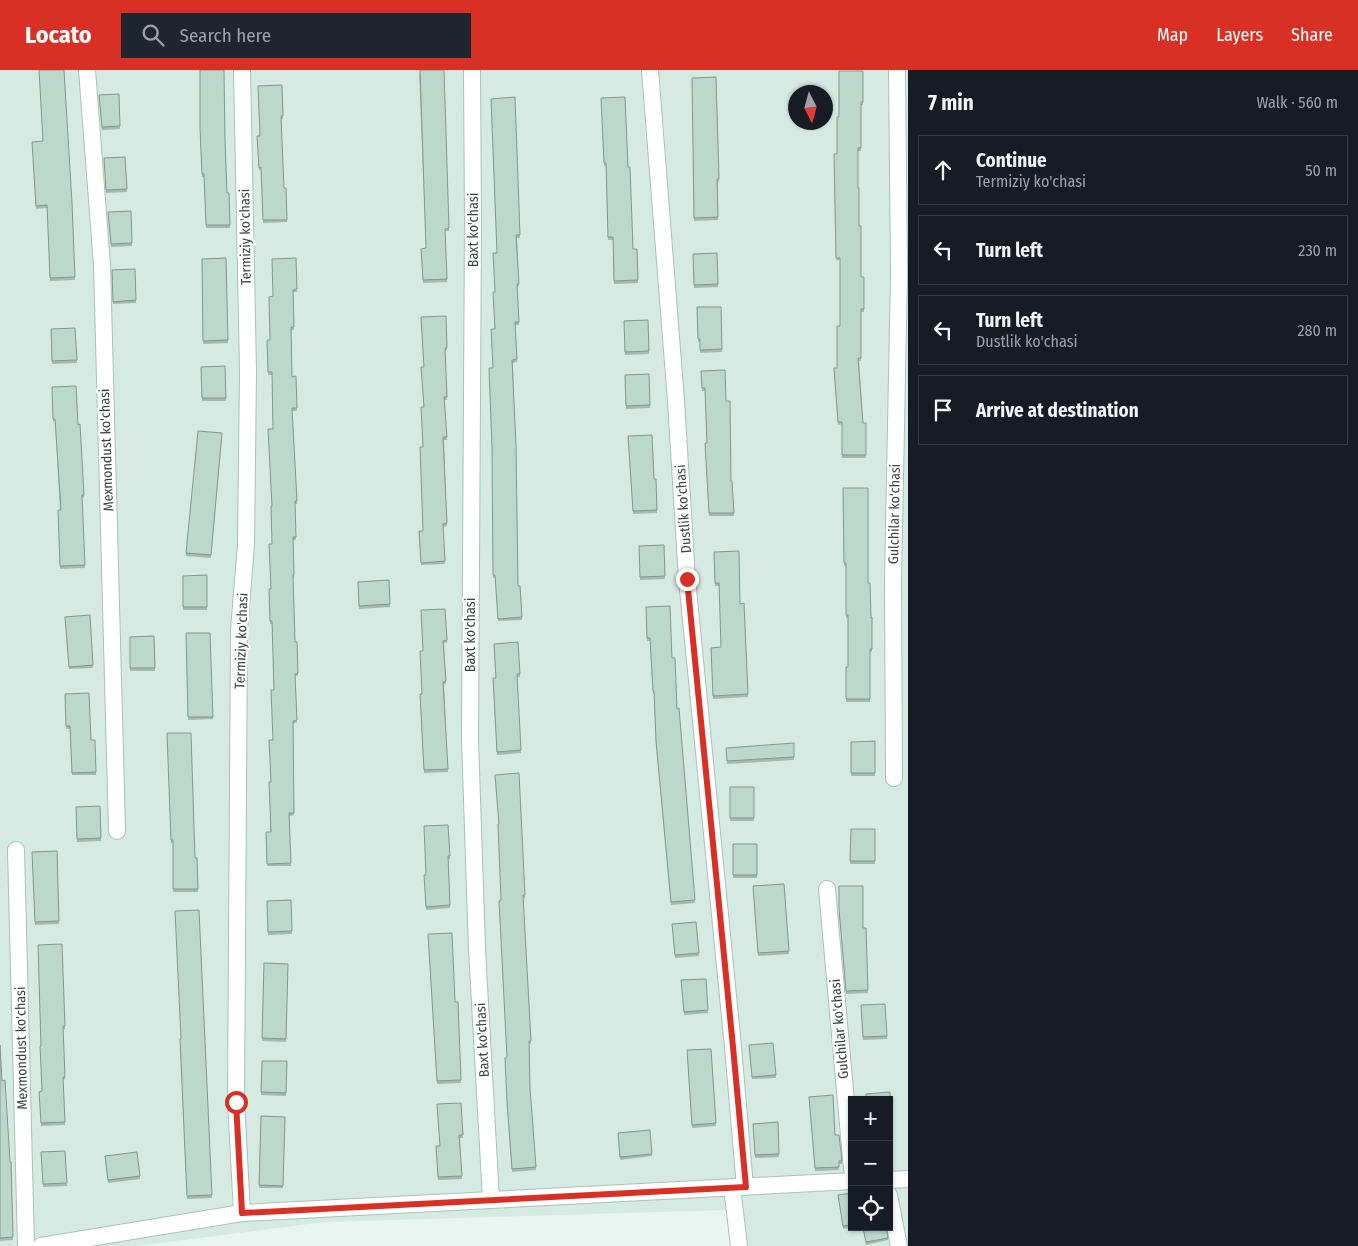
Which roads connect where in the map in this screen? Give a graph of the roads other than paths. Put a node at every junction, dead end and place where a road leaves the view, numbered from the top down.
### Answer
1 (87, 70) edge
2 (242, 70) edge
3 (472, 70) edge
4 (650, 70) edge
5 (897, 70) edge
6 (902, 425) edge
7 (894, 778) dead end
8 (117, 831) dead end
9 (16, 850) dead end
10 (827, 889) dead end
11 (850, 1141) edge
12 (908, 1179) edge
13 (893, 1180) edge
14 (848, 1181) edge
15 (739, 1187) junction
16 (491, 1200) junction
17 (242, 1213) junction
18 (893, 1218) edge
19 (26, 1246) edge
20 (41, 1246) edge
21 (739, 1246) edge
22 (898, 1246) edge

1 - 8 street, Mexmondust ko'chasi
2 - 17 street, Termiziy ko'chasi
3 - 16 street, Baxt ko'chasi
4 - 15 street, Dustlik ko'chasi
5 - 6 street, Gulchilar ko'chasi
6 - 7 street, Gulchilar ko'chasi
9 - 19 street, Mexmondust ko'chasi
10 - 11 street, Gulchilar ko'chasi
12 - 13 street
14 - 15 street
15 - 16 street
15 - 21 street, Dustlik ko'chasi
16 - 17 street
17 - 20 street
18 - 22 street

